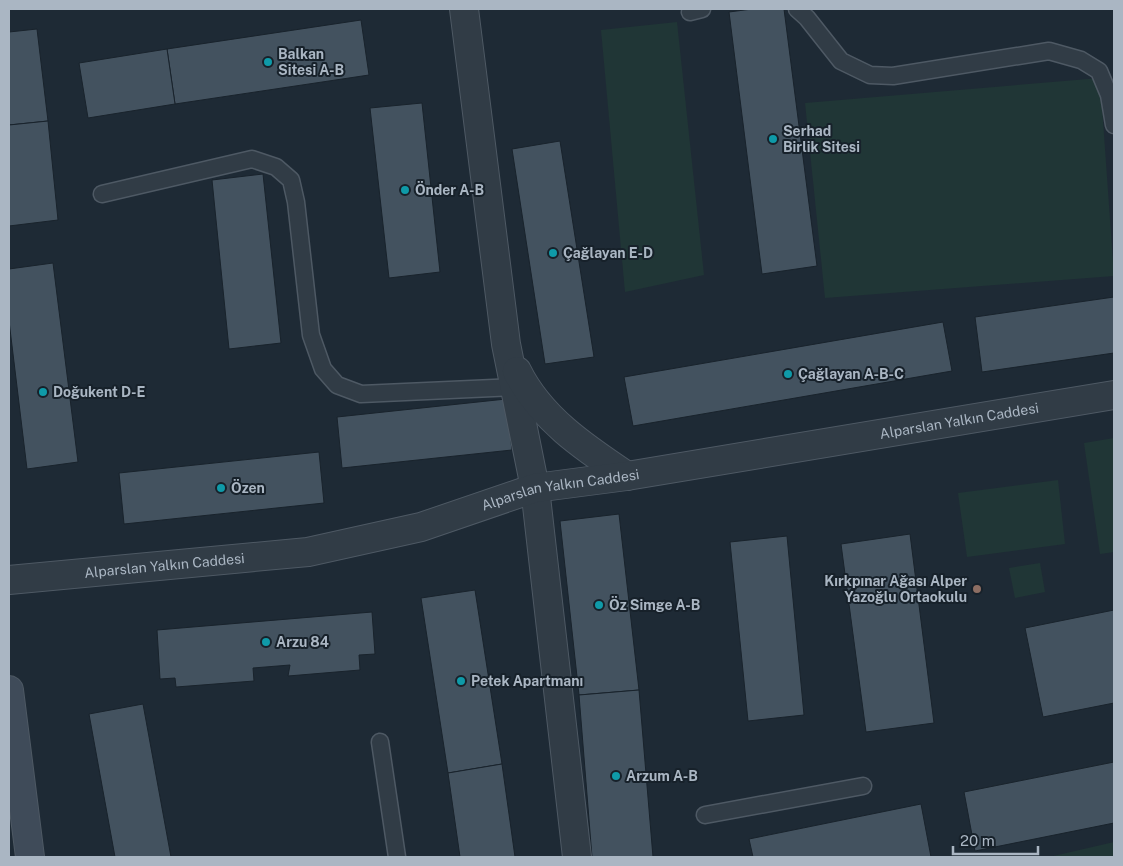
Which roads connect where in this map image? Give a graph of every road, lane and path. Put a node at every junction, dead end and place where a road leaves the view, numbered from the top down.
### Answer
1 (464, 9) edge
2 (798, 9) edge
3 (1114, 125) edge
4 (102, 194) dead end
5 (506, 344) junction
6 (514, 387) junction
7 (1114, 395) edge
8 (628, 476) junction
9 (535, 488) junction
10 (9, 580) edge
11 (9, 690) edge
12 (380, 742) dead end
13 (863, 786) dead end
14 (705, 815) dead end
15 (30, 857) edge
16 (397, 857) edge
17 (578, 857) edge

1 - 5 street
2 - 3 lane
4 - 6 lane
5 - 6 street
5 - 8 street
6 - 9 street
7 - 8 street, Alparslan Yalkın Caddesi
8 - 9 street, Alparslan Yalkın Caddesi
9 - 10 street, Alparslan Yalkın Caddesi
9 - 17 street
11 - 15 street
12 - 16 lane
13 - 14 lane

